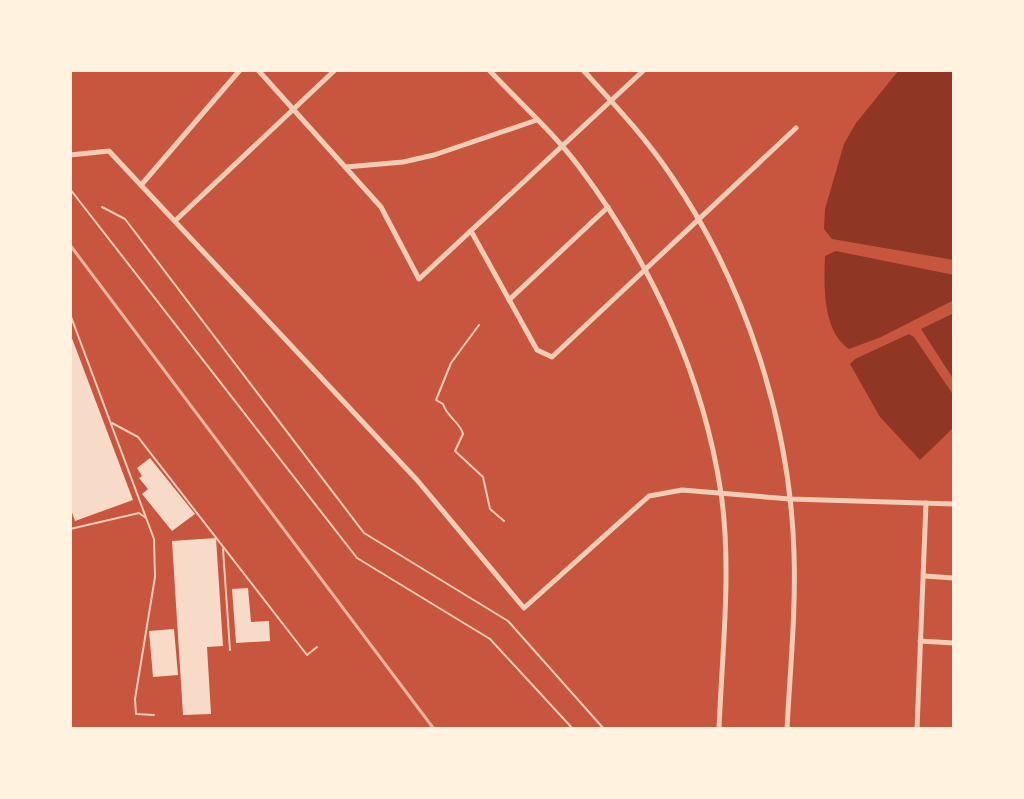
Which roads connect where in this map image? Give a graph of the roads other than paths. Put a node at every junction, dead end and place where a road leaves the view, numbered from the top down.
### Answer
1 (240, 70) edge
2 (258, 70) edge
3 (335, 70) edge
4 (489, 70) edge
5 (583, 70) edge
6 (644, 70) edge
7 (611, 100) junction
8 (293, 110) junction
9 (537, 120) junction
10 (796, 128) dead end
11 (561, 147) junction
12 (70, 155) edge
13 (345, 167) junction
14 (142, 184) junction
15 (70, 189) edge
16 (102, 207) dead end
17 (608, 207) junction
18 (699, 219) junction
19 (176, 221) junction
20 (471, 231) junction
21 (647, 269) junction
22 (509, 300) junction
23 (70, 314) edge
24 (479, 325) dead end
25 (111, 422) junction
26 (722, 495) junction
27 (790, 499) junction
28 (926, 503) junction
29 (954, 504) edge
30 (147, 519) junction
31 (504, 521) dead end
32 (70, 529) edge
33 (223, 547) junction
34 (924, 576) junction
35 (954, 578) edge
36 (920, 641) junction
37 (954, 643) edge
38 (317, 647) dead end
39 (230, 650) dead end
40 (154, 715) dead end
41 (573, 729) edge
42 (604, 729) edge
43 (719, 729) edge
44 (787, 729) edge
45 (917, 729) edge

1 - 14 street
2 - 8 street
3 - 8 street
4 - 9 street
5 - 7 street
6 - 7 street
7 - 11 street
7 - 18 street
8 - 13 street
8 - 19 street
9 - 11 street
9 - 13 street
10 - 18 street
11 - 17 street
11 - 20 street
12 - 14 street
13 - 20 street
14 - 19 street
15 - 41 lane
16 - 42 lane
17 - 21 street
17 - 22 street
18 - 21 street
18 - 27 street
19 - 26 street
20 - 22 street
21 - 22 street
21 - 26 street
23 - 25 lane
24 - 31 lane
25 - 30 lane
25 - 33 lane
26 - 27 street
26 - 43 street
27 - 28 street
27 - 44 street
28 - 29 street
28 - 34 street
30 - 32 lane
30 - 40 lane
33 - 38 lane
33 - 39 lane
34 - 35 street
34 - 36 street
36 - 37 street
36 - 45 street

